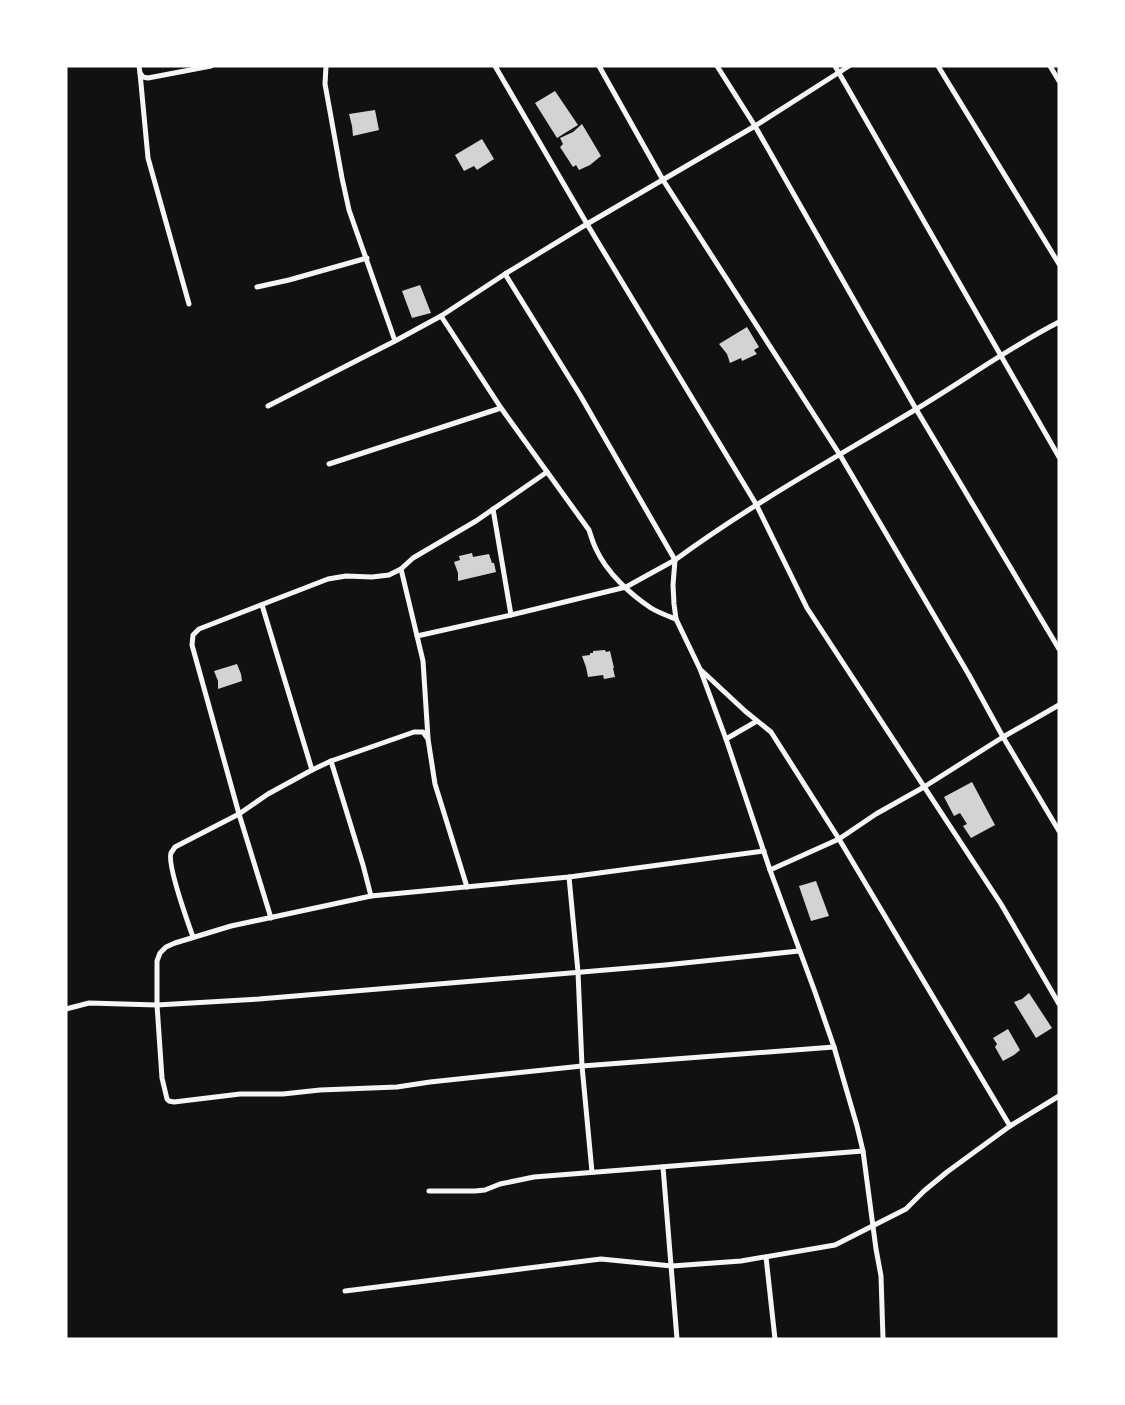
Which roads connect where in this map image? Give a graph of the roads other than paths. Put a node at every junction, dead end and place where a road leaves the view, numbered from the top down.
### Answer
1 (139, 66) edge
2 (211, 66) edge
3 (326, 66) edge
4 (495, 66) edge
5 (598, 66) edge
6 (717, 66) edge
7 (835, 66) edge
8 (849, 66) edge
9 (938, 66) edge
10 (1050, 66) edge
11 (839, 72) junction
12 (140, 73) junction
13 (1059, 81) edge
14 (755, 126) junction
15 (663, 180) junction
16 (587, 224) junction
17 (367, 258) junction
18 (1059, 264) edge
19 (505, 274) junction
20 (257, 287) dead end
21 (189, 304) dead end
22 (441, 316) junction
23 (1059, 322) edge
24 (395, 341) junction
25 (1001, 356) junction
26 (268, 406) dead end
27 (501, 408) junction
28 (916, 409) junction
29 (840, 455) junction
30 (1059, 457) edge
31 (329, 464) dead end
32 (548, 472) junction
33 (756, 504) junction
34 (493, 509) junction
35 (675, 560) junction
36 (401, 569) junction
37 (626, 587) junction
38 (262, 605) junction
39 (511, 615) junction
40 (676, 619) junction
41 (417, 636) junction
42 (1059, 649) edge
43 (700, 669) junction
44 (1059, 705) edge
45 (757, 721) junction
46 (1003, 737) junction
47 (428, 738) junction
48 (726, 738) junction
49 (331, 761) junction
50 (312, 770) junction
51 (924, 787) junction
52 (239, 814) junction
53 (1059, 831) edge
54 (839, 839) junction
55 (764, 851) junction
56 (770, 870) junction
57 (569, 877) junction
58 (467, 887) junction
59 (371, 896) junction
60 (271, 918) junction
61 (193, 937) junction
62 (799, 950) junction
63 (578, 972) junction
64 (1059, 1004) edge
65 (157, 1005) junction
66 (66, 1010) edge
67 (834, 1047) junction
68 (582, 1066) junction
69 (1059, 1096) edge
70 (1010, 1126) junction
71 (864, 1151) junction
72 (663, 1167) junction
73 (592, 1172) junction
74 (428, 1191) dead end
75 (874, 1226) junction
76 (766, 1257) junction
77 (672, 1266) junction
78 (345, 1291) dead end
79 (677, 1339) edge
80 (775, 1339) edge
81 (883, 1339) edge

1 - 12 street
2 - 12 street
3 - 17 street
4 - 16 street
5 - 15 street
6 - 14 street
7 - 11 street
8 - 11 street
9 - 18 street
10 - 13 street
11 - 14 street
11 - 25 street
12 - 21 street
14 - 15 street
14 - 28 street
15 - 16 street
15 - 29 street
16 - 19 street
16 - 33 street
17 - 20 street
17 - 24 street
19 - 22 street
19 - 35 street
22 - 24 street
22 - 27 street
23 - 25 street
24 - 26 street
25 - 28 street
25 - 30 street
27 - 31 street
27 - 32 street
28 - 29 street
28 - 42 street
29 - 33 street
29 - 46 street
32 - 34 street
32 - 37 street
33 - 35 street
33 - 51 street
34 - 36 street
34 - 39 street
35 - 37 street
35 - 40 street
36 - 38 street
36 - 41 street
37 - 39 street
37 - 40 street
38 - 50 street
38 - 52 street
39 - 41 street
40 - 43 street
41 - 47 street
43 - 45 street
43 - 48 street
44 - 46 street
45 - 48 street
45 - 54 street
46 - 51 street
46 - 53 street
47 - 49 street
47 - 58 street
48 - 55 street
49 - 50 street
49 - 59 street
50 - 52 street
51 - 54 street
51 - 64 street
52 - 60 street
52 - 61 street
54 - 56 street
54 - 70 street
55 - 56 street
55 - 57 street
56 - 62 street
57 - 58 street
57 - 63 street
58 - 59 street
59 - 60 street
60 - 61 street
61 - 65 street
62 - 63 street
62 - 67 street
63 - 65 street
63 - 68 street
65 - 66 street
65 - 68 street
67 - 68 street
67 - 71 street
68 - 73 street
69 - 70 street
70 - 75 street
71 - 72 street
71 - 75 street
72 - 73 street
72 - 77 street
73 - 74 street
75 - 76 street
75 - 81 street
76 - 77 street
76 - 80 street
77 - 78 street
77 - 79 street

